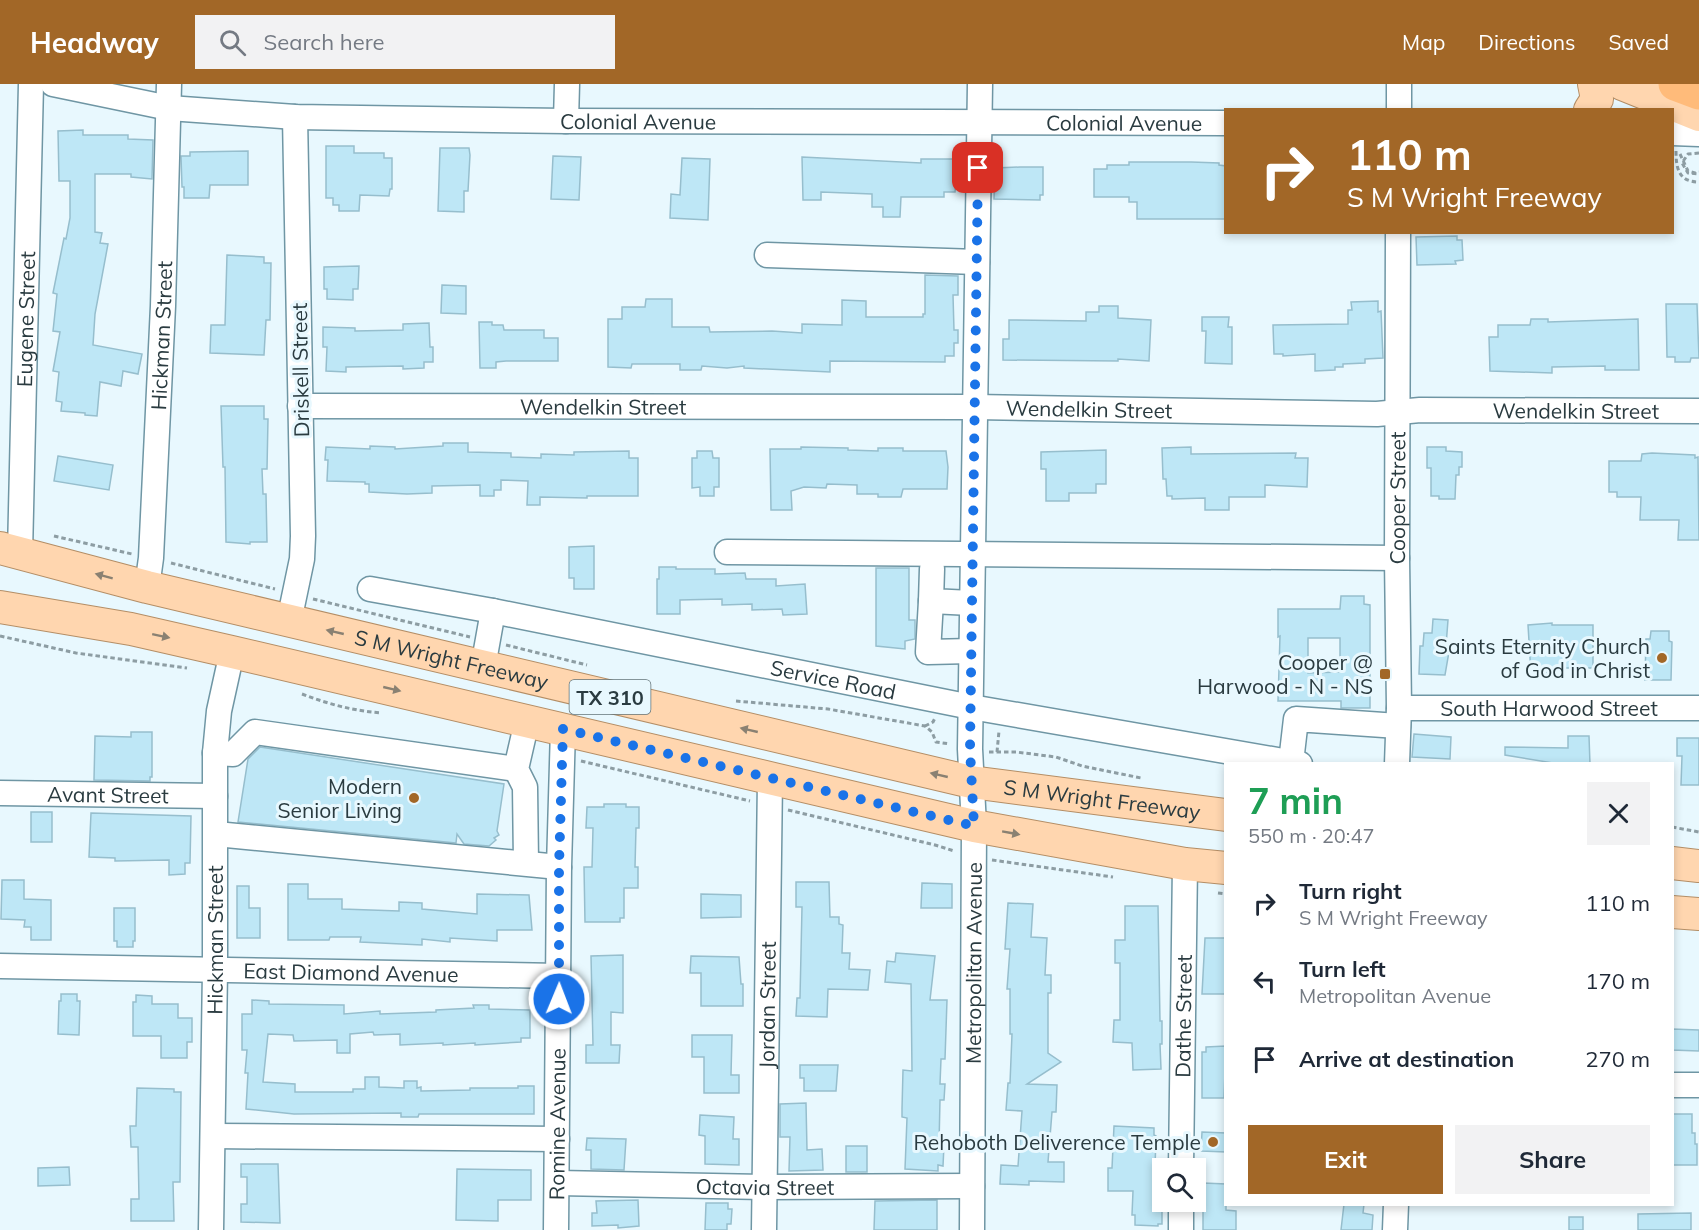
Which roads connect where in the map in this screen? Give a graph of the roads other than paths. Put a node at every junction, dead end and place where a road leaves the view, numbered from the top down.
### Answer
1 (31, 84) edge
2 (53, 84) edge
3 (567, 84) edge
4 (980, 84) edge
5 (1399, 84) edge
6 (1594, 84) edge
7 (1622, 84) edge
8 (1675, 84) edge
9 (1699, 93) edge
10 (169, 96) edge
11 (1399, 108) edge
12 (1591, 108) edge
13 (1699, 115) edge
14 (295, 117) junction
15 (566, 121) junction
16 (979, 121) junction
17 (1224, 123) edge
18 (1699, 134) edge
19 (1675, 138) edge
20 (1398, 234) edge
21 (767, 255) dead end
22 (977, 262) junction
23 (300, 406) junction
24 (975, 407) junction
25 (1398, 411) junction
26 (1699, 411) edge
27 (10, 550) edge
28 (727, 552) dead end
29 (972, 553) junction
30 (1397, 558) junction
31 (932, 569) dead end
32 (147, 587) junction
33 (370, 589) dead end
34 (931, 601) junction
35 (971, 603) junction
36 (0, 607) edge
37 (493, 611) junction
38 (289, 621) junction
39 (971, 651) junction
40 (230, 663) junction
41 (483, 667) junction
42 (971, 706) junction
43 (1699, 708) edge
44 (1399, 717) junction
45 (527, 721) junction
46 (562, 743) junction
47 (215, 753) junction
48 (1289, 762) edge
49 (1295, 762) edge
50 (1397, 762) edge
51 (516, 769) junction
52 (971, 782) junction
53 (770, 792) junction
54 (0, 793) edge
55 (215, 796) junction
56 (1224, 816) edge
57 (974, 826) junction
58 (216, 834) junction
59 (526, 863) junction
60 (1674, 863) edge
61 (1185, 864) junction
62 (1699, 866) edge
63 (559, 867) junction
64 (1224, 868) edge
65 (1674, 912) edge
66 (1699, 914) edge
67 (0, 966) edge
68 (215, 970) junction
69 (559, 976) junction
70 (1674, 1085) edge
71 (1699, 1085) edge
72 (213, 1136) junction
73 (557, 1139) junction
74 (1181, 1158) edge
75 (558, 1183) junction
76 (972, 1186) junction
77 (764, 1187) junction
78 (1396, 1206) edge
79 (1181, 1212) edge
80 (211, 1230) edge
81 (556, 1230) edge
82 (764, 1230) edge
83 (972, 1230) edge
84 (1181, 1230) edge
85 (1395, 1230) edge

1 - 27 street, Eugene Street
2 - 10 street, Colonial Avenue
3 - 15 street
4 - 16 street, Metropolitan Avenue
5 - 11 street
6 - 12 main road
7 - 13 main road
8 - 9 highway
10 - 14 street, Colonial Avenue
10 - 32 street, Hickman Street
14 - 15 street, Colonial Avenue
14 - 23 street, Driskell Street
15 - 16 street, Colonial Avenue
16 - 17 street, Colonial Avenue
16 - 22 street, Metropolitan Avenue
18 - 19 street
20 - 25 street, Cooper Street
21 - 22 street
22 - 24 street, Metropolitan Avenue
23 - 24 street, Wendelkin Street
23 - 38 street, Driskell Street
24 - 25 street, Wendelkin Street
24 - 29 street, Metropolitan Avenue
25 - 26 street, Wendelkin Street
25 - 30 street, Cooper Street
32 -> 27 main road, S M Wright Freeway / TX 310
28 - 29 street
29 - 30 street
29 - 35 street, Metropolitan Avenue
30 - 44 street, Cooper Street
31 - 34 street
32 - 38 main road, S M Wright Freeway / TX 310
33 - 37 street, Service Road
34 - 35 street
34 - 39 street
35 - 39 street, Metropolitan Avenue
36 -> 40 main road, S M Wright Freeway / TX 310
37 - 41 street
37 - 42 street, Service Road
41 -> 38 main road, S M Wright Freeway / TX 310
39 - 42 street, Metropolitan Avenue
40 -> 45 main road, S M Wright Freeway / TX 310
40 - 47 street, Hickman Street
52 -> 41 main road, S M Wright Freeway / TX 310
42 - 48 street, Service Road
42 - 52 street, Metropolitan Avenue
43 - 44 street, South Harwood Street
44 - 49 street, South Harwood Street
44 - 50 street, Cooper Street
45 - 46 main road, S M Wright Freeway / TX 310
45 - 51 street
46 - 53 main road, S M Wright Freeway / TX 310
46 - 63 street, Romine Avenue
47 - 51 street
47 - 55 street, Hickman Street
51 - 59 street
52 - 56 main road, S M Wright Freeway / TX 310
52 - 57 street, Metropolitan Avenue
53 - 57 main road, S M Wright Freeway / TX 310
53 - 77 street, Jordan Street
54 - 55 street, Avant Street
55 - 58 street, Hickman Street
57 -> 61 main road, S M Wright Freeway / TX 310
57 - 76 street, Metropolitan Avenue
58 - 59 street
58 - 68 street, Hickman Street
59 - 63 street
60 - 62 main road
61 - 64 main road, S M Wright Freeway / TX 310
61 - 74 street, Dathe Street
63 - 69 street, Romine Avenue
65 - 66 main road
67 - 68 street, East Diamond Avenue
68 - 69 street, East Diamond Avenue
68 - 72 street, Hickman Street
69 - 73 street, Romine Avenue
70 - 71 street
72 - 73 street
72 - 80 street, Hickman Street
73 - 75 street, Romine Avenue
75 - 77 street, Octavia Street
75 - 81 street, Romine Avenue
76 - 77 street, Octavia Street
76 - 83 street, Metropolitan Avenue
77 - 82 street, Jordan Street
78 - 85 street
79 - 84 street

